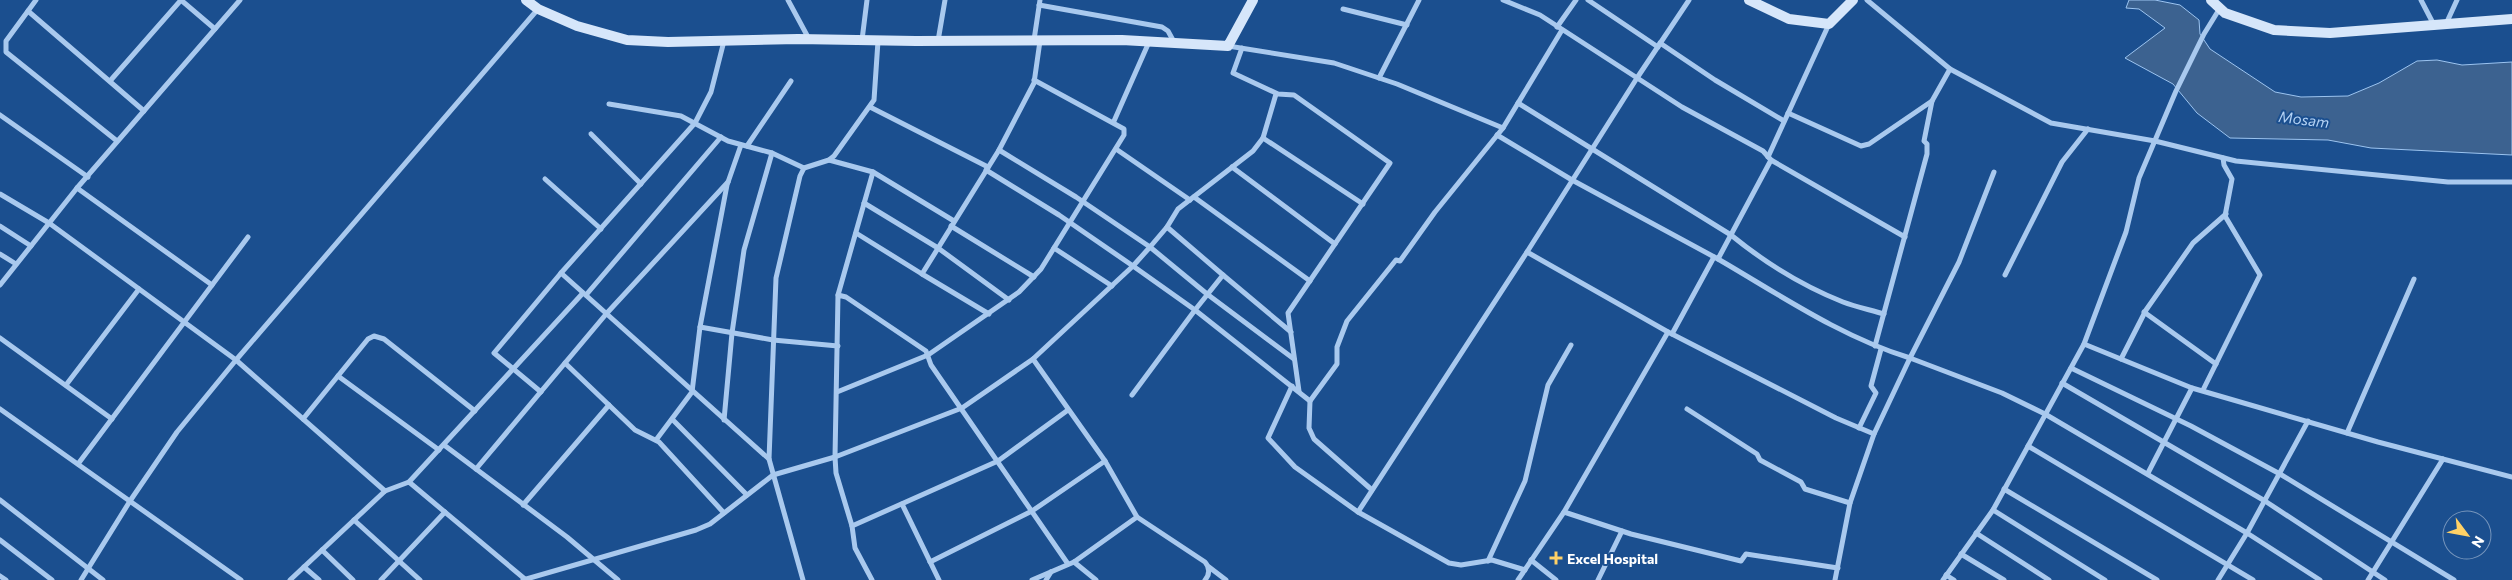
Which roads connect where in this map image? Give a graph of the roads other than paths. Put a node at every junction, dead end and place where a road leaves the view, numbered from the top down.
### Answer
1 (36, 0) edge
2 (181, 0) edge
3 (240, 0) edge
4 (526, 0) edge
5 (788, 0) edge
6 (866, 0) edge
7 (946, 0) edge
8 (1253, 0) edge
9 (1420, 0) edge
10 (1503, 0) edge
11 (1576, 0) edge
12 (1588, 0) edge
13 (1689, 0) edge
14 (1749, 0) edge
15 (1853, 0) edge
16 (1867, 0) edge
17 (2211, 0) edge
18 (2421, 0) edge
19 (2457, 0) edge
20 (1039, 3) edge
21 (2220, 8) junction
22 (538, 9) junction
23 (1344, 9) dead end
24 (28, 11) junction
25 (2512, 19) edge
26 (1407, 24) junction
27 (1829, 24) junction
28 (2446, 24) junction
29 (2434, 25) junction
30 (1560, 28) junction
31 (215, 29) junction
32 (808, 39) junction
33 (862, 40) junction
34 (1037, 40) junction
35 (724, 41) junction
36 (878, 41) junction
37 (938, 41) junction
38 (1149, 41) junction
39 (1174, 43) junction
40 (1659, 45) junction
41 (1228, 46) junction
42 (1242, 48) junction
43 (1950, 69) junction
44 (1379, 78) junction
45 (1637, 78) junction
46 (1034, 80) junction
47 (110, 81) junction
48 (791, 81) dead end
49 (1276, 94) junction
50 (1932, 101) junction
51 (1518, 103) junction
52 (609, 104) dead end
53 (870, 107) junction
54 (144, 111) junction
55 (1788, 112) junction
56 (0, 115) edge
57 (1784, 121) junction
58 (1114, 122) junction
59 (695, 123) junction
60 (1503, 128) junction
61 (2088, 129) junction
62 (591, 134) dead end
63 (1497, 135) junction
64 (721, 137) junction
65 (1263, 138) junction
66 (2155, 141) junction
67 (117, 142) junction
68 (744, 146) junction
69 (1116, 149) junction
70 (999, 150) junction
71 (1591, 150) junction
72 (772, 153) junction
73 (1770, 158) junction
74 (2223, 158) junction
75 (829, 160) junction
76 (1232, 167) junction
77 (804, 168) junction
78 (987, 169) junction
79 (873, 172) junction
80 (1994, 172) dead end
81 (88, 176) junction
82 (545, 179) dead end
83 (1572, 180) junction
84 (728, 182) junction
85 (2512, 182) edge
86 (641, 184) junction
87 (77, 188) junction
88 (0, 194) edge
89 (1192, 198) junction
90 (1083, 202) junction
91 (864, 203) junction
92 (1362, 204) junction
93 (2226, 214) junction
94 (48, 223) junction
95 (1070, 223) junction
96 (953, 224) junction
97 (0, 226) edge
98 (1167, 226) junction
99 (601, 229) junction
100 (856, 233) junction
101 (1731, 234) junction
102 (248, 237) dead end
103 (1905, 237) junction
104 (1335, 244) junction
105 (31, 246) junction
106 (1150, 247) junction
107 (938, 248) junction
108 (1054, 248) junction
109 (1527, 252) junction
110 (0, 254) edge
111 (1716, 258) junction
112 (16, 264) junction
113 (1133, 266) junction
114 (561, 272) junction
115 (922, 274) junction
116 (1222, 275) junction
117 (2005, 275) dead end
118 (1034, 276) junction
119 (2414, 279) dead end
120 (1310, 281) junction
121 (0, 285) edge
122 (212, 285) junction
123 (1112, 286) junction
124 (139, 289) junction
125 (585, 294) junction
126 (1207, 294) junction
127 (838, 295) junction
128 (1009, 300) junction
129 (1195, 310) junction
130 (2144, 312) junction
131 (607, 314) junction
132 (989, 314) junction
133 (1884, 314) junction
134 (184, 323) junction
135 (700, 327) junction
136 (1291, 332) junction
137 (732, 333) junction
138 (1670, 333) junction
139 (0, 338) edge
140 (773, 340) junction
141 (2084, 344) junction
142 (1571, 345) dead end
143 (838, 346) junction
144 (1875, 346) junction
145 (1881, 349) junction
146 (928, 355) junction
147 (1910, 358) junction
148 (1033, 359) junction
149 (1294, 359) junction
150 (2121, 359) junction
151 (236, 360) junction
152 (565, 363) junction
153 (2216, 364) junction
154 (514, 368) junction
155 (2071, 368) junction
156 (338, 376) junction
157 (2062, 384) junction
158 (66, 385) junction
159 (1292, 386) junction
160 (2192, 388) junction
161 (2203, 390) junction
162 (541, 392) junction
163 (692, 392) junction
164 (837, 392) junction
165 (1299, 392) junction
166 (1132, 395) dead end
167 (1310, 401) junction
168 (609, 406) junction
169 (962, 408) junction
170 (0, 409) edge
171 (1687, 409) dead end
172 (1068, 410) junction
173 (475, 411) junction
174 (2045, 414) junction
175 (112, 419) junction
176 (303, 419) junction
177 (672, 419) junction
178 (2176, 419) junction
179 (724, 420) junction
180 (2308, 421) junction
181 (1859, 428) junction
182 (2347, 433) junction
183 (1874, 434) junction
184 (656, 440) junction
185 (2163, 442) junction
186 (444, 445) junction
187 (2028, 446) junction
188 (439, 450) junction
189 (836, 456) junction
190 (769, 459) junction
191 (2443, 459) junction
192 (1105, 460) junction
193 (998, 461) junction
194 (78, 464) junction
195 (476, 469) junction
196 (2148, 473) junction
197 (2280, 474) junction
198 (772, 475) junction
199 (2512, 477) edge
200 (409, 482) junction
201 (2004, 489) junction
202 (1372, 490) junction
203 (385, 491) junction
204 (747, 495) junction
205 (0, 500) edge
206 (130, 501) junction
207 (2265, 501) junction
208 (1850, 503) junction
209 (523, 504) junction
210 (902, 504) junction
211 (1993, 510) junction
212 (1032, 511) junction
213 (445, 512) junction
214 (1358, 512) junction
215 (1564, 512) junction
216 (724, 513) junction
217 (1137, 517) junction
218 (354, 520) junction
219 (852, 526) junction
220 (1622, 531) junction
221 (1976, 533) junction
222 (2247, 533) junction
223 (0, 540) edge
224 (2391, 544) junction
225 (322, 550) junction
226 (1962, 554) junction
227 (594, 559) junction
228 (399, 560) junction
229 (1531, 560) junction
230 (1488, 561) junction
231 (930, 562) junction
232 (1074, 562) junction
233 (1068, 564) junction
234 (2228, 564) junction
235 (304, 567) junction
236 (1209, 567) junction
237 (1838, 568) junction
238 (88, 569) junction
239 (1525, 570) junction
240 (1051, 571) junction
241 (2373, 572) junction
242 (0, 576) edge
243 (1944, 577) edge
244 (6, 580) edge
245 (52, 580) edge
246 (81, 580) edge
247 (103, 580) edge
248 (241, 580) edge
249 (290, 580) edge
250 (319, 580) edge
251 (353, 580) edge
252 (381, 580) edge
253 (420, 580) edge
254 (525, 580) edge
255 (618, 580) edge
256 (803, 580) edge
257 (872, 580) edge
258 (939, 580) edge
259 (1032, 580) edge
260 (1046, 580) edge
261 (1096, 580) edge
262 (1206, 580) edge
263 (1226, 580) edge
264 (1518, 580) edge
265 (1556, 580) edge
266 (1598, 580) edge
267 (1835, 580) edge
268 (1954, 580) edge
269 (2004, 580) edge
270 (2049, 580) edge
271 (2105, 580) edge
272 (2157, 580) edge
273 (2218, 580) edge
274 (2253, 580) edge
275 (2320, 580) edge
276 (2368, 580) edge
277 (2385, 580) edge
278 (2454, 580) edge

1 - 24 street
2 - 31 street
2 - 47 street
3 - 31 street
4 - 22 street
5 - 32 street
6 - 33 street
7 - 37 street
8 - 41 street
9 - 26 street
10 - 30 street
11 - 30 street
12 - 40 street
13 - 40 street
14 - 27 street
15 - 27 street
16 - 43 street
17 - 21 street
18 - 29 street
19 - 28 street
20 - 34 street
20 - 39 street
21 - 29 street
21 - 66 street
22 - 35 street
22 - 151 street
23 - 26 street
24 - 47 street
24 - 67 street
25 - 28 street
26 - 44 street
27 - 55 street
28 - 29 street
30 - 45 street
30 - 51 street
31 - 54 street
32 - 33 street
32 - 35 street
33 - 36 street
34 - 37 street
34 - 38 street
34 - 46 street
35 - 59 street
36 - 37 street
36 - 53 street
38 - 39 street
38 - 58 street
39 - 41 street
40 - 45 street
40 - 57 street
41 - 42 street
42 - 44 street
42 - 49 street
43 - 50 street
43 - 61 street
44 - 60 street
45 - 71 street
45 - 73 street
46 - 58 street
46 - 70 street
47 - 54 street
48 - 68 street
49 - 65 street
49 - 92 street
50 - 55 street
50 - 103 street
51 - 60 street
51 - 71 street
52 - 59 street
53 - 75 street
53 - 78 street
54 - 67 street
55 - 57 street
56 - 81 street
57 - 73 street
58 - 69 street
59 - 64 street
59 - 86 street
60 - 63 street
61 - 66 street
61 - 117 street
62 - 86 street
63 - 83 street
63 - 167 street
64 - 68 street
64 - 125 street
65 - 76 street
65 - 92 street
66 - 74 street
66 - 141 street
67 - 81 street
68 - 72 street
68 - 84 street
69 - 89 street
69 - 90 street
70 - 78 street
70 - 90 street
71 - 83 street
71 - 101 street
72 - 77 street
72 - 137 street
73 - 101 street
73 - 103 street
74 - 85 street
74 - 93 street
75 - 77 street
75 - 79 street
76 - 89 street
76 - 104 street
77 - 140 street
78 - 95 street
78 - 96 street
79 - 91 street
79 - 96 street
80 - 147 street
81 - 87 street
82 - 99 street
83 - 109 street
83 - 111 street
84 - 131 street
84 - 135 street
86 - 99 street
87 - 94 street
87 - 122 street
88 - 94 street
89 - 98 street
89 - 120 street
90 - 95 street
90 - 106 street
91 - 100 street
91 - 107 street
92 - 104 street
93 - 130 street
93 - 153 street
94 - 105 street
94 - 124 street
95 - 108 street
95 - 113 street
96 - 107 street
96 - 118 street
97 - 105 street
98 - 106 street
98 - 116 street
99 - 114 street
100 - 115 street
100 - 127 street
101 - 111 street
101 - 133 street
102 - 122 street
103 - 133 street
104 - 120 street
105 - 112 street
106 - 113 street
106 - 126 street
107 - 115 street
107 - 128 street
108 - 118 street
108 - 123 street
109 - 138 street
109 - 202 street
110 - 112 street
111 - 138 street
111 - 144 street
112 - 121 street
113 - 123 street
113 - 129 street
114 - 125 street
114 - 154 street
115 - 132 street
116 - 126 street
116 - 136 street
118 - 128 street
119 - 182 street
120 - 136 street
122 - 134 street
123 - 148 street
124 - 134 street
124 - 158 street
125 - 131 street
125 - 154 street
126 - 129 street
126 - 149 street
127 - 143 street
127 - 146 street
128 - 132 street
129 - 159 street
129 - 166 street
130 - 150 street
130 - 153 street
131 - 152 street
131 - 163 street
132 - 146 street
133 - 144 street
134 - 151 street
134 - 175 street
135 - 137 street
135 - 163 street
136 - 149 street
137 - 140 street
137 - 179 street
138 - 181 street
138 - 215 street
139 - 158 street
140 - 143 street
140 - 190 street
141 - 150 street
141 - 155 street
142 - 230 street
143 - 164 street
144 - 145 street
145 - 147 street
145 - 181 street
146 - 164 street
146 - 169 street
147 - 174 street
147 - 183 street
148 - 169 street
148 - 172 street
149 - 165 street
150 - 160 street
151 - 176 street
151 - 206 street
152 - 162 street
152 - 168 street
153 - 161 street
154 - 162 street
154 - 173 street
155 - 157 street
155 - 178 street
156 - 173 street
156 - 176 street
156 - 188 street
157 - 174 street
157 - 185 street
158 - 175 street
159 - 165 street
159 - 214 street
160 - 161 street
160 - 178 street
161 - 180 street
162 - 195 street
163 - 177 street
163 - 179 street
164 - 189 street
165 - 167 street
167 - 202 street
168 - 184 street
168 - 209 street
169 - 189 street
169 - 193 street
170 - 194 street
171 - 208 street
172 - 192 street
172 - 193 street
173 - 186 street
174 - 187 street
174 - 196 street
175 - 194 street
176 - 203 street
177 - 184 street
177 - 204 street
178 - 185 street
178 - 197 street
179 - 190 street
180 - 182 street
180 - 197 street
181 - 183 street
182 - 191 street
183 - 208 street
184 - 216 street
185 - 196 street
185 - 207 street
186 - 188 street
186 - 195 street
187 - 201 street
187 - 234 street
188 - 200 street
189 - 198 street
189 - 219 street
190 - 198 street
191 - 199 street
191 - 224 street
192 - 212 street
192 - 217 street
193 - 210 street
193 - 212 street
194 - 206 street
195 - 209 street
196 - 222 street
197 - 207 street
197 - 224 street
198 - 204 street
198 - 256 street
200 - 203 street
200 - 213 street
201 - 211 street
201 - 272 street
202 - 214 street
203 - 218 street
204 - 216 street
205 - 238 street
206 - 238 street
206 - 248 street
207 - 222 street
207 - 241 street
208 - 237 street
209 - 227 street
210 - 219 street
210 - 231 street
211 - 221 street
211 - 271 street
212 - 231 street
212 - 233 street
213 - 228 street
213 - 254 street
214 - 230 street
215 - 220 street
215 - 229 street
216 - 227 street
217 - 232 street
217 - 236 street
218 - 225 street
218 - 228 street
219 - 257 street
220 - 237 street
220 - 266 street
221 - 226 street
221 - 270 street
222 - 234 street
222 - 275 street
223 - 245 street
224 - 241 street
224 - 278 street
225 - 235 street
225 - 251 street
226 - 243 street
226 - 269 street
227 - 254 street
227 - 255 street
228 - 252 street
228 - 253 street
229 - 239 street
229 - 265 street
230 - 239 street
231 - 258 street
232 - 233 street
232 - 261 street
233 - 240 street
234 - 273 street
234 - 274 street
235 - 249 street
235 - 250 street
236 - 262 street
236 - 263 street
237 - 267 street
238 - 246 street
238 - 247 street
239 - 264 street
240 - 259 street
240 - 260 street
241 - 276 street
241 - 277 street
242 - 244 street
243 - 268 street

